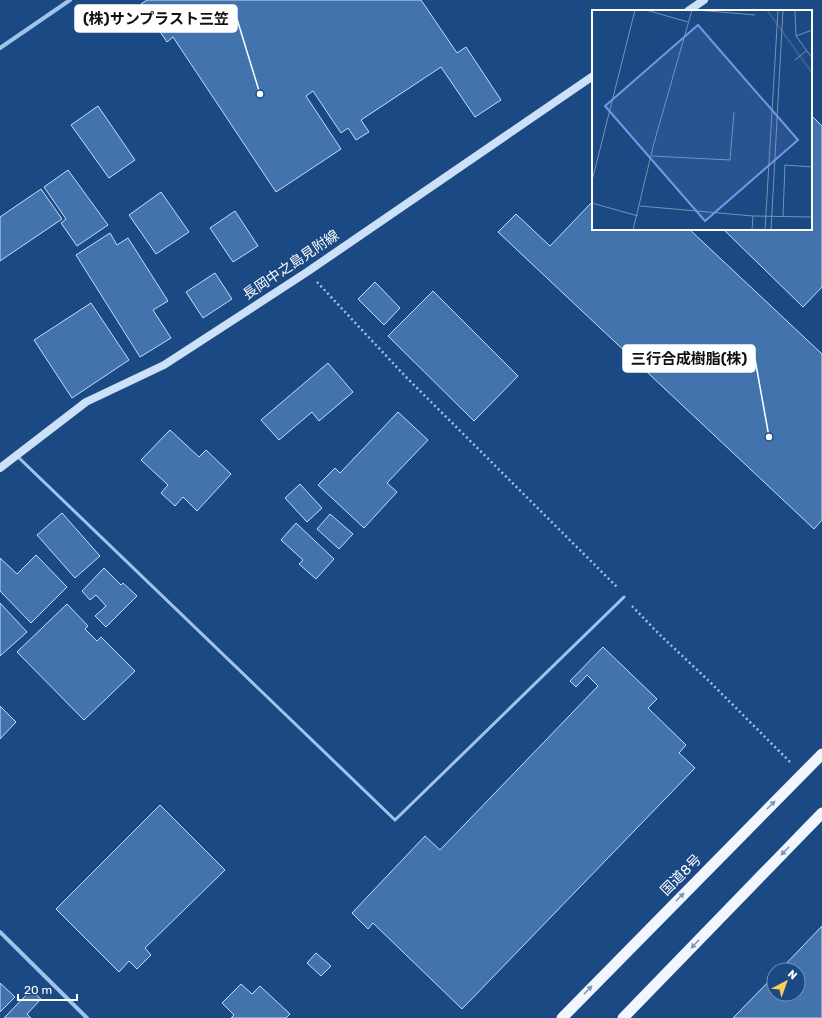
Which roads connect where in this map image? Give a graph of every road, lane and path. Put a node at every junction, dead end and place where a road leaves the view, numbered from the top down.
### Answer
1 (70, 0) edge
2 (704, 0) edge
3 (689, 10) edge
4 (0, 48) edge
5 (592, 77) edge
6 (306, 272) junction
7 (17, 456) junction
8 (0, 468) edge
9 (624, 597) junction
10 (822, 754) edge
11 (802, 774) junction
12 (822, 813) edge
13 (0, 932) edge
14 (88, 1018) edge
15 (562, 1018) edge
16 (623, 1018) edge

1 - 4 street
2 - 3 main road
5 - 6 main road, 長岡中之島見附線
6 - 7 main road, 長岡中之島見附線
6 - 9 path
7 - 8 main road, 長岡中之島見附線
7 - 9 lane
9 - 11 path
10 - 11 highway, 国道8号
15 -> 11 highway, 国道8号
12 -> 16 highway
13 - 14 street

